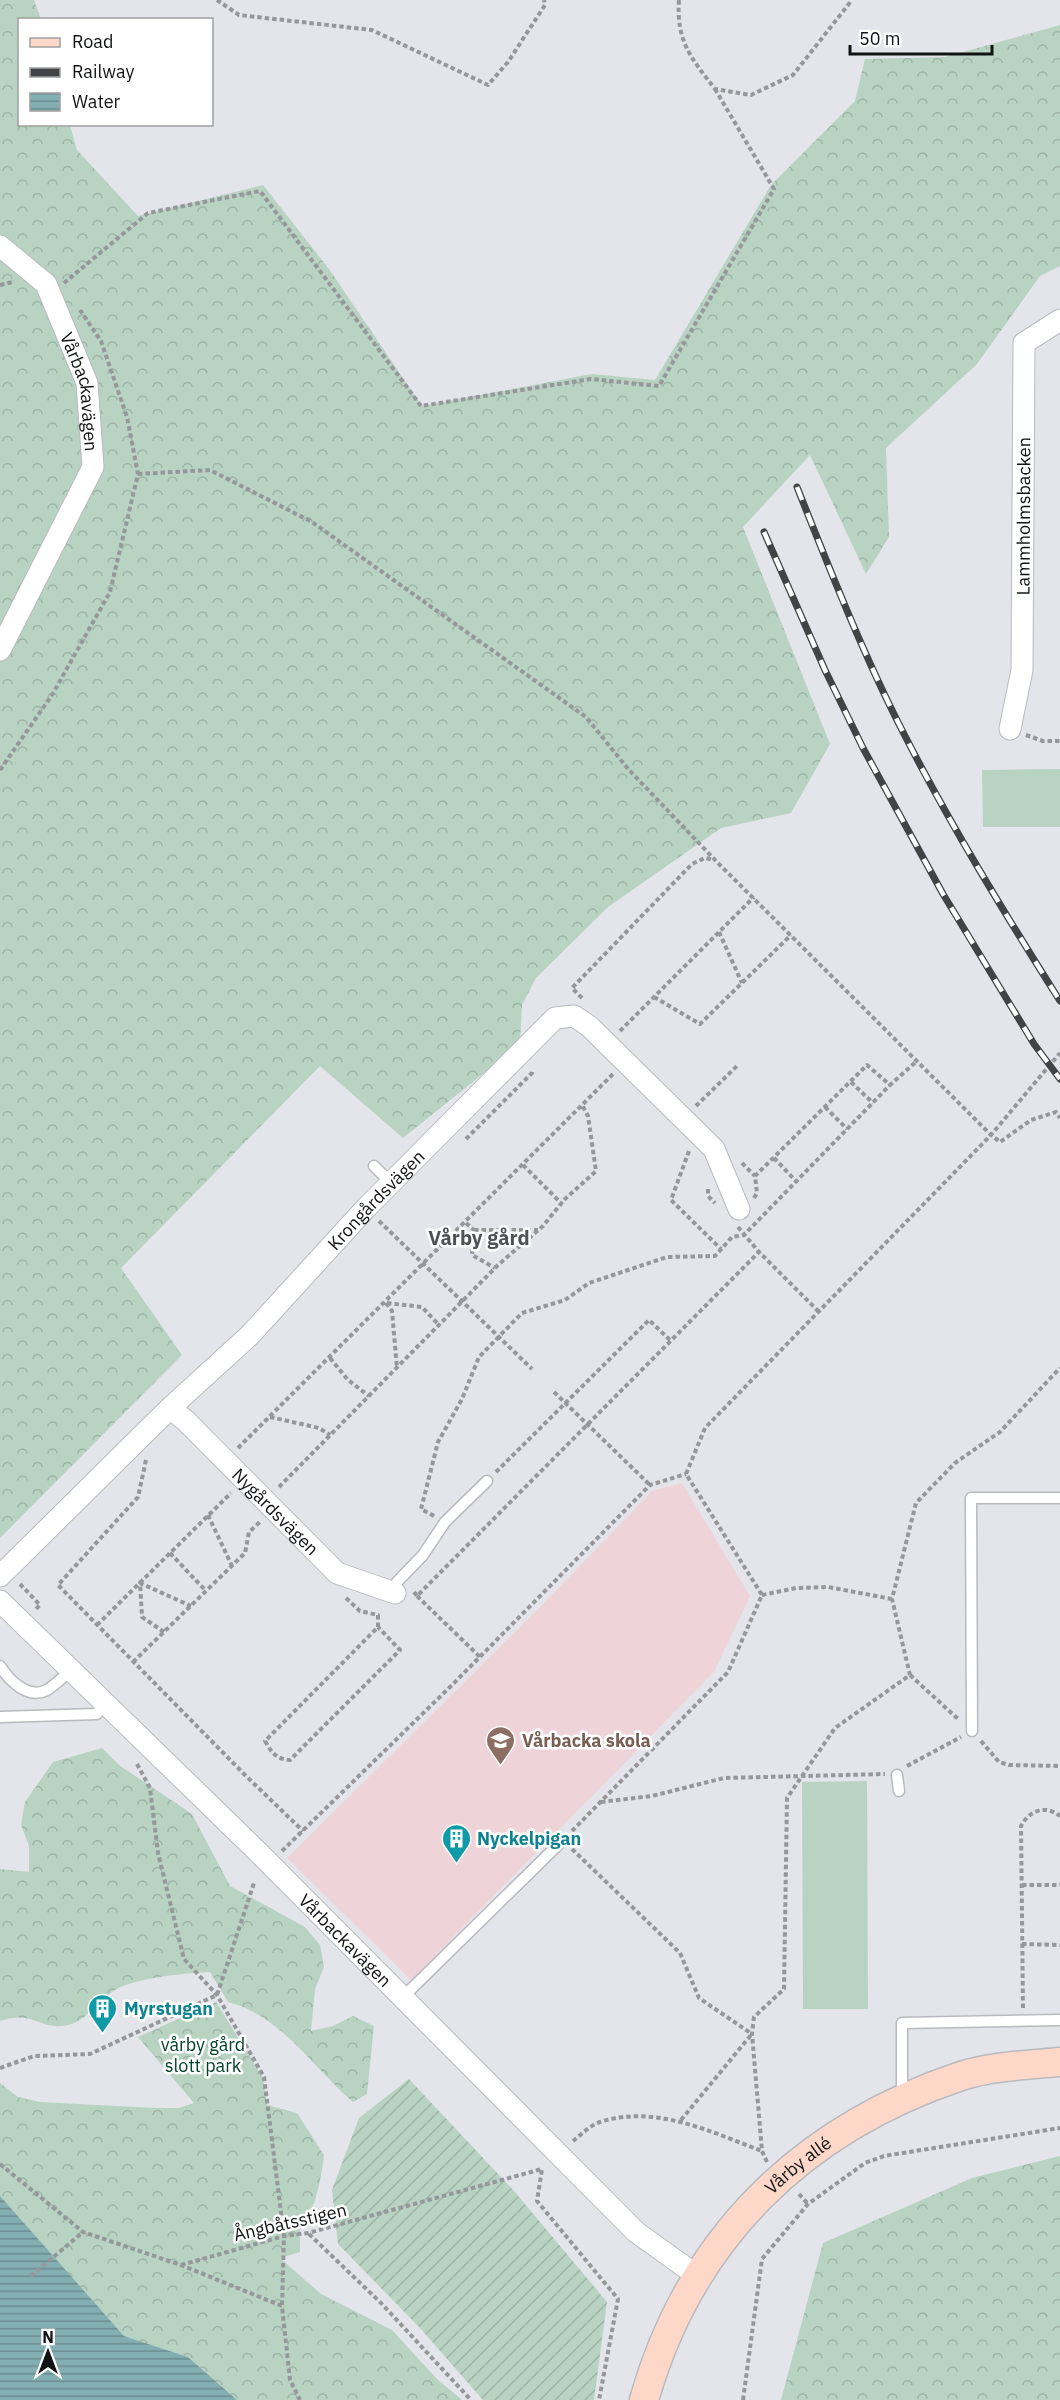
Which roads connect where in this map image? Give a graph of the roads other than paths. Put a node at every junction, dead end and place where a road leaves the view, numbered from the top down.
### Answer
1 (0, 246) edge
2 (1060, 320) edge
3 (0, 650) edge
4 (1010, 729) road end
5 (374, 1166) dead end
6 (392, 1183) junction
7 (738, 1211) road end
8 (170, 1408) junction
9 (487, 1481) road end
10 (1060, 1498) edge
11 (4, 1573) edge
12 (395, 1593) joint
13 (0, 1600) edge
14 (0, 1666) edge
15 (70, 1671) junction
16 (104, 1704) junction
17 (0, 1717) edge
18 (972, 1731) road end
19 (897, 1775) road end
20 (899, 1791) dead end
21 (563, 1840) road end
22 (402, 1998) junction
23 (1060, 2020) edge
24 (1060, 2062) edge
25 (902, 2100) junction
26 (696, 2275) junction
27 (644, 2400) edge

1 - 3 street, Vårbackavägen
2 - 4 street, Lammholmsbacken
5 - 6 lane
6 - 7 street, Krongårdsvägen
6 - 8 street, Krongårdsvägen
8 - 11 street, Krongårdsvägen
8 - 12 street, Nygårdsvägen
9 - 12 lane
10 - 18 lane
13 - 15 street, Vårbackavägen
14 - 15 lane
15 - 16 street, Vårbackavägen
16 - 17 lane
16 - 22 street, Vårbackavägen
19 - 20 lane
21 - 22 lane
22 - 26 street, Vårbackavägen
23 - 25 lane
24 - 25 street, Vårby allé
25 - 26 street, Vårby allé
26 - 27 street, Vårby allé

